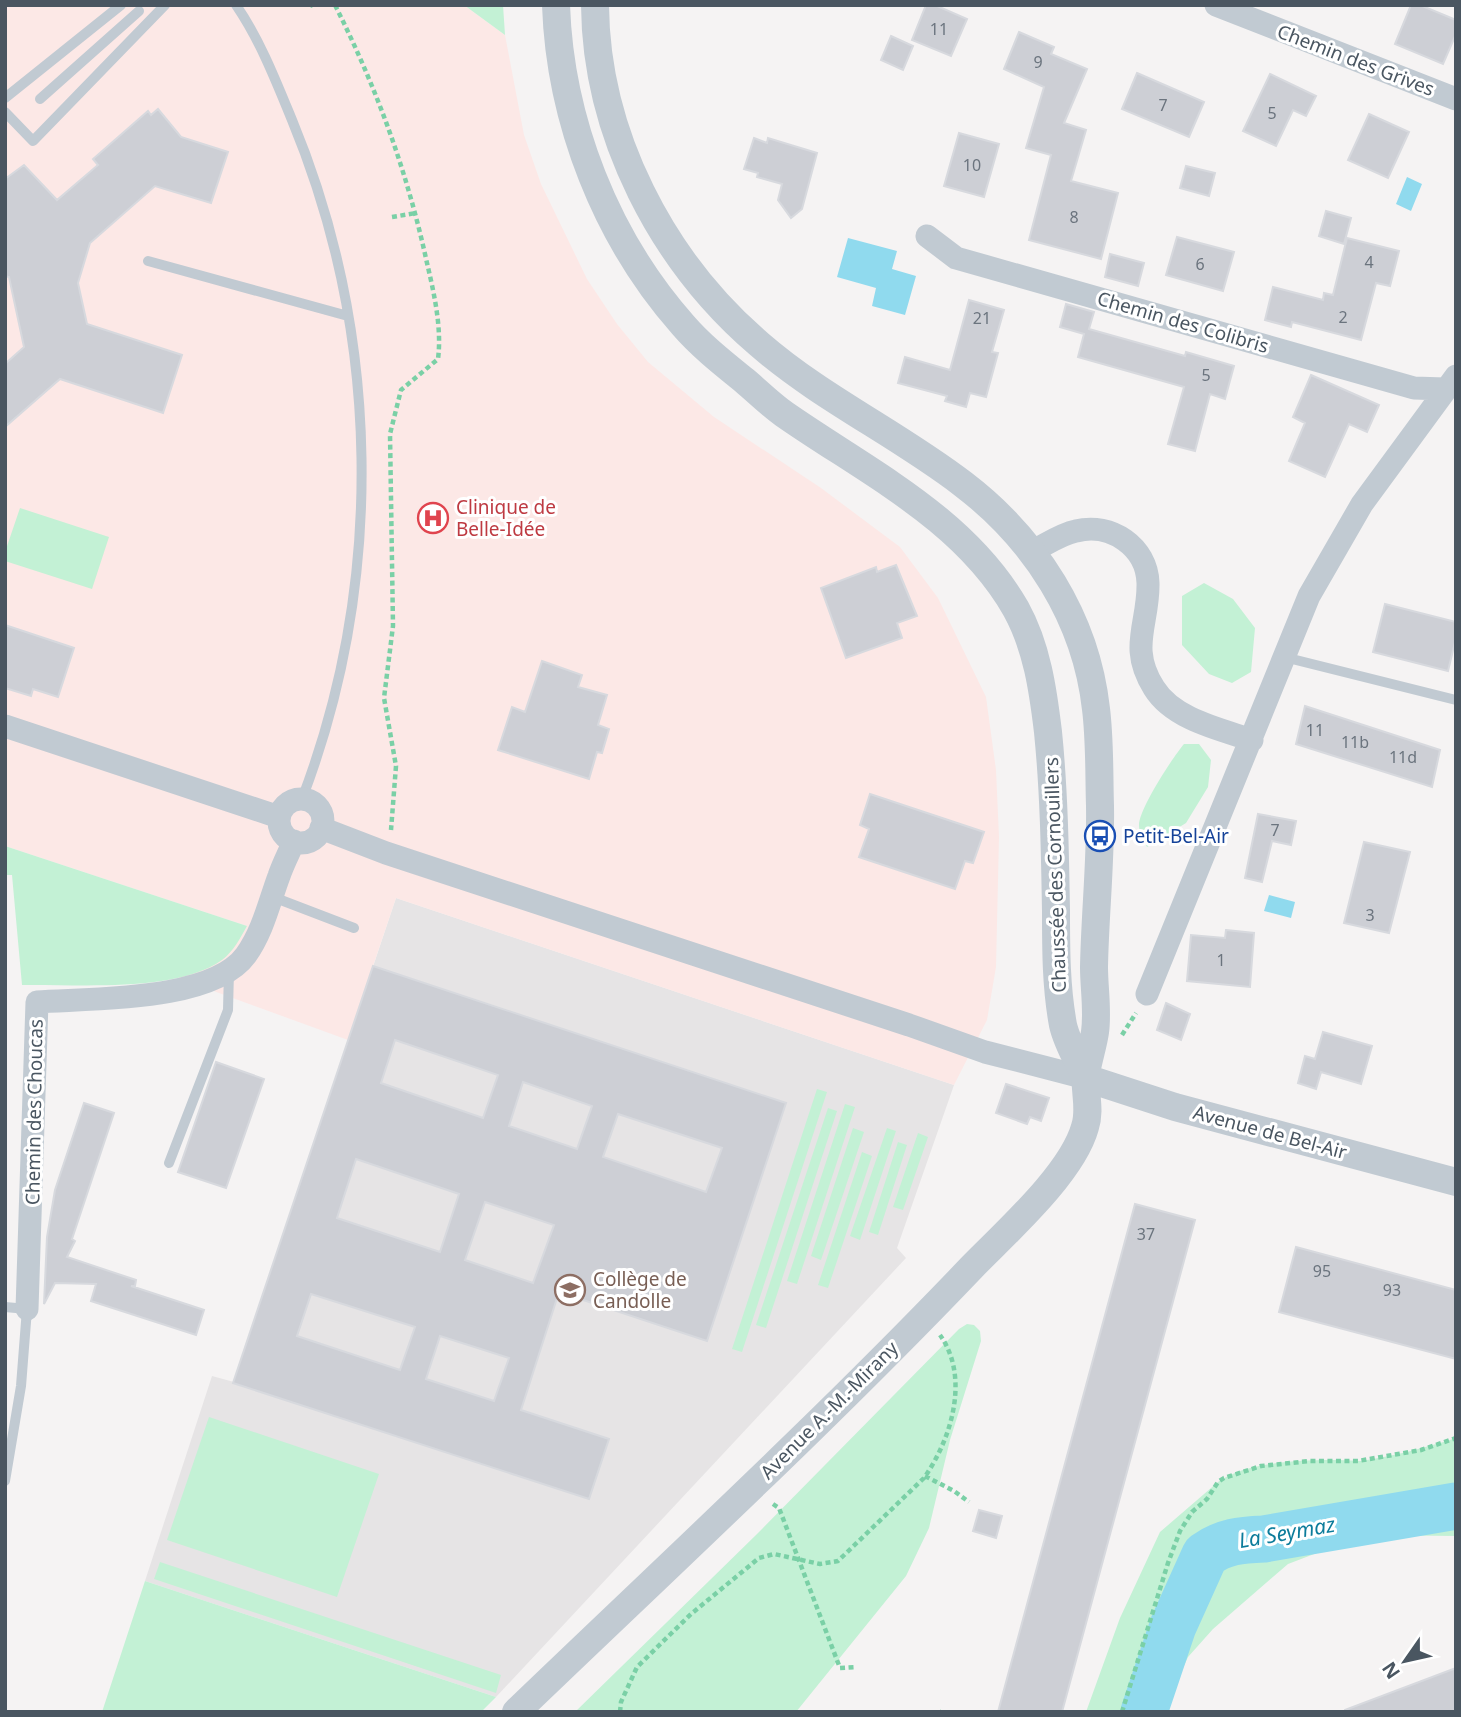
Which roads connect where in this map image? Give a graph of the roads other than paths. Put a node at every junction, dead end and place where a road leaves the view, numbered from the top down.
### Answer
1 (121, 5) edge
2 (165, 5) edge
3 (236, 5) edge
4 (556, 5) edge
5 (595, 5) edge
6 (1216, 5) edge
7 (136, 8) edge
8 (147, 22) junction
9 (5, 98) edge
10 (40, 99) dead end
11 (1456, 99) edge
12 (5, 112) edge
13 (927, 236) dead end
14 (148, 261) dead end
15 (348, 316) junction
16 (1452, 384) edge
17 (1033, 551) junction
18 (995, 579) junction
19 (1284, 657) junction
20 (1456, 700) edge
21 (5, 726) edge
22 (1252, 740) junction
23 (302, 799) junction
24 (279, 817) junction
25 (321, 828) junction
26 (294, 841) junction
27 (273, 897) junction
28 (354, 928) dead end
29 (229, 971) junction
30 (1147, 994) road end
31 (1086, 1078) junction
32 (169, 1163) dead end
33 (1456, 1182) edge
34 (16, 1308) edge
35 (5, 1481) edge
36 (516, 1712) edge

1 - 9 lane
2 - 8 lane
3 - 15 lane
4 - 18 street, Chaussée des Cornouillers
5 - 17 street, Chaussée des Cornouillers
6 - 11 street, Chemin des Grives
7 - 8 lane
7 - 10 lane
8 - 12 lane
13 - 16 street, Chemin des Colibris
14 - 15 lane
15 - 23 lane
16 - 19 street
17 - 18 street
17 - 22 street
17 - 31 street, Chaussée des Cornouillers
18 - 31 street, Chaussée des Cornouillers
19 - 20 lane
19 - 22 street
21 - 24 street
22 - 30 street
23 - 24 street
23 - 25 street
24 - 26 street
25 - 26 street
25 - 31 street
26 - 27 street, Chemin des Choucas
27 - 28 lane
27 - 29 street, Chemin des Choucas
29 - 32 lane
29 - 34 street, Chemin des Choucas
31 - 33 street, Avenue de Bel-Air
31 - 36 street, Avenue A.-M.-Mirany
34 - 35 lane, Chemin des Choucas

